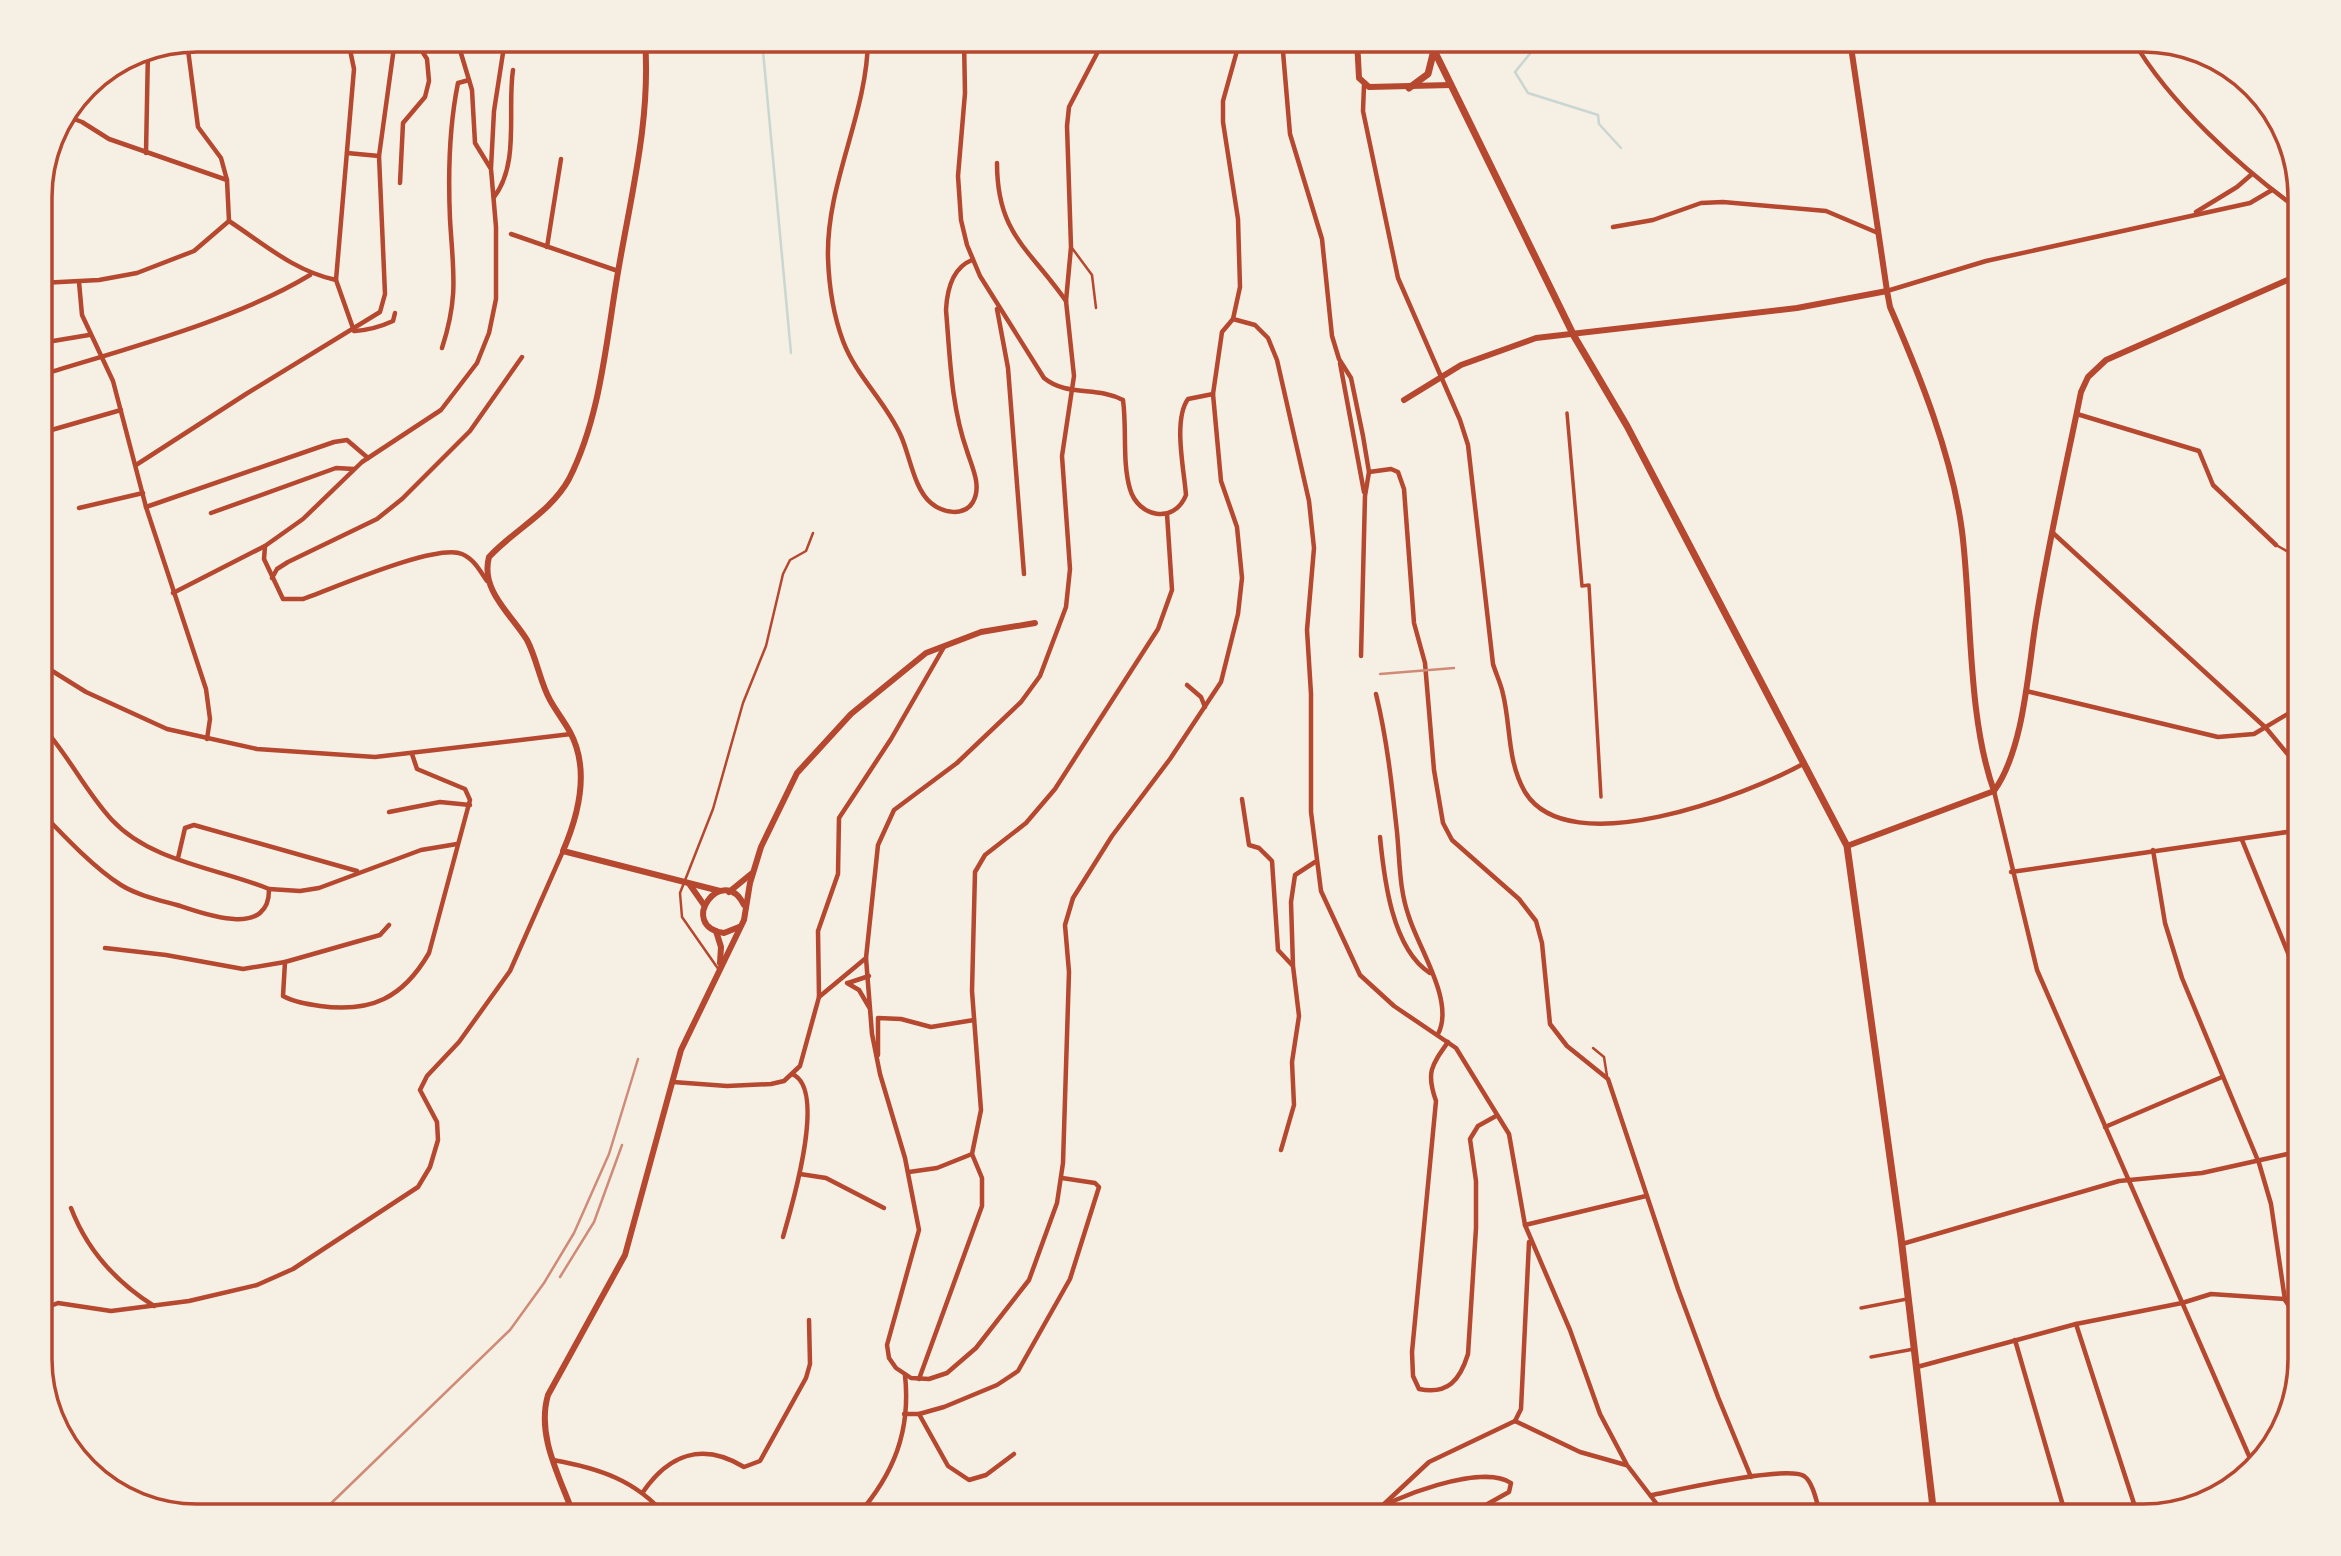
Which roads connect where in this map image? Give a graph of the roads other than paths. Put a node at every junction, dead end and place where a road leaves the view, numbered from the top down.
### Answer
1 (350, 52) edge
2 (393, 52) edge
3 (423, 52) edge
4 (461, 52) edge
5 (503, 52) edge
6 (646, 52) edge
7 (867, 52) edge
8 (964, 52) edge
9 (1098, 52) edge
10 (1237, 52) edge
11 (1283, 52) edge
12 (1358, 52) edge
13 (1433, 52) edge
14 (1435, 52) edge
15 (1852, 52) edge
16 (2140, 52) edge
17 (188, 53) edge
18 (148, 61) edge
19 (513, 70) dead end
20 (469, 80) junction
21 (1363, 85) junction
22 (1451, 85) junction
23 (1409, 88) junction
24 (75, 120) edge
25 (146, 153) junction
26 (347, 153) junction
27 (379, 156) junction
28 (561, 159) dead end
29 (997, 163) dead end
30 (491, 169) junction
31 (2252, 174) junction
32 (227, 180) junction
33 (400, 183) dead end
34 (2272, 190) junction
35 (494, 197) junction
36 (2288, 202) edge
37 (2193, 214) junction
38 (229, 221) junction
39 (1613, 227) dead end
40 (511, 234) dead end
41 (1879, 234) junction
42 (547, 247) junction
43 (1071, 247) junction
44 (972, 260) junction
45 (618, 271) junction
46 (310, 275) junction
47 (336, 280) junction
48 (2288, 280) edge
49 (79, 282) junction
50 (53, 283) edge
51 (1887, 291) junction
52 (1066, 301) junction
53 (997, 304) junction
54 (1096, 308) dead end
55 (396, 313) dead end
56 (1233, 319) junction
57 (354, 331) junction
58 (89, 335) junction
59 (53, 341) edge
60 (442, 348) dead end
61 (100, 355) junction
62 (522, 357) dead end
63 (1339, 359) junction
64 (53, 371) edge
65 (1073, 390) junction
66 (1213, 394) junction
67 (1404, 400) dead end
68 (121, 410) junction
69 (1567, 413) dead end
70 (2077, 414) junction
71 (53, 430) edge
72 (368, 458) junction
73 (136, 465) junction
74 (354, 469) junction
75 (1369, 472) junction
76 (143, 493) junction
77 (1365, 496) junction
78 (146, 507) junction
79 (79, 508) dead end
80 (211, 513) dead end
81 (1167, 514) junction
82 (813, 533) dead end
83 (2053, 533) junction
84 (265, 545) junction
85 (2276, 545) joint
86 (2288, 552) edge
87 (1024, 574) dead end
88 (272, 578) junction
89 (486, 581) junction
90 (173, 593) junction
91 (1035, 623) dead end
92 (947, 643) junction
93 (1361, 656) dead end
94 (53, 671) edge
95 (1187, 685) dead end
96 (2026, 691) junction
97 (1376, 694) dead end
98 (1206, 707) junction
99 (2288, 714) edge
100 (2266, 728) junction
101 (571, 734) junction
102 (53, 738) edge
103 (207, 739) junction
104 (412, 754) junction
105 (2288, 754) edge
106 (1803, 764) junction
107 (1994, 790) junction
108 (1601, 797) dead end
109 (1242, 799) dead end
110 (470, 805) junction
111 (389, 812) dead end
112 (53, 823) edge
113 (2288, 832) edge
114 (1380, 837) dead end
115 (2242, 839) junction
116 (457, 844) junction
117 (1847, 846) junction
118 (2153, 850) junction
119 (563, 851) junction
120 (178, 858) junction
121 (1315, 862) junction
122 (357, 872) junction
123 (2011, 872) junction
124 (752, 873) junction
125 (686, 883) junction
126 (269, 889) junction
127 (726, 892) junction
128 (704, 905) junction
129 (745, 909) junction
130 (742, 923) junction
131 (389, 925) dead end
132 (716, 931) junction
133 (105, 948) dead end
134 (2288, 953) edge
135 (866, 958) junction
136 (285, 962) junction
137 (1293, 965) junction
138 (719, 970) junction
139 (1431, 974) junction
140 (869, 976) junction
141 (833, 984) junction
142 (847, 984) junction
143 (820, 997) junction
144 (871, 1010) junction
145 (974, 1020) junction
146 (1438, 1034) junction
147 (1448, 1042) junction
148 (1593, 1048) dead end
149 (792, 1074) junction
150 (880, 1074) junction
151 (2222, 1077) junction
152 (1608, 1079) junction
153 (673, 1082) junction
154 (1496, 1116) junction
155 (2105, 1127) junction
156 (1281, 1150) dead end
157 (972, 1154) junction
158 (2288, 1155) edge
159 (2259, 1163) junction
160 (909, 1172) junction
161 (800, 1174) junction
162 (1062, 1178) junction
163 (2127, 1179) junction
164 (1646, 1196) junction
165 (71, 1208) dead end
166 (884, 1208) dead end
167 (1525, 1225) junction
168 (783, 1237) dead end
169 (1529, 1237) junction
170 (1902, 1244) junction
171 (1909, 1298) junction
172 (2285, 1300) junction
173 (2182, 1303) junction
174 (2288, 1304) edge
175 (53, 1306) edge
176 (154, 1306) junction
177 (1861, 1308) dead end
178 (809, 1320) dead end
179 (2076, 1324) junction
180 (2015, 1339) junction
181 (1915, 1349) junction
182 (1871, 1357) dead end
183 (1917, 1367) junction
184 (905, 1374) junction
185 (919, 1379) junction
186 (904, 1414) junction
187 (919, 1414) junction
188 (1515, 1421) junction
189 (1014, 1454) dead end
190 (2249, 1457) edge
191 (553, 1460) junction
192 (1627, 1465) junction
193 (1751, 1477) junction
194 (643, 1492) junction
195 (1652, 1495) junction
196 (570, 1504) edge
197 (654, 1504) edge
198 (866, 1504) edge
199 (1383, 1504) edge
200 (1389, 1504) edge
201 (1488, 1504) edge
202 (1658, 1504) edge
203 (1817, 1504) edge
204 (1933, 1504) edge
205 (2063, 1504) edge
206 (2134, 1504) edge

1 - 26 street
2 - 27 street
3 - 33 street
4 - 20 street
5 - 30 street
6 - 45 main road
7 - 44 street
8 - 44 street
9 - 43 street
10 - 56 street
11 - 63 street
12 - 21 main road
13 - 23 main road
14 - 22 main road
15 - 41 main road
16 - 31 street
17 - 32 street
18 - 25 street
19 - 35 street
20 - 30 street
20 - 60 street
21 - 23 main road
21 - 106 street
22 - 23 main road
22 - 106 main road
24 - 25 street
25 - 32 street
26 - 27 street
26 - 47 street
27 - 57 street
28 - 42 street
29 - 52 street
30 - 35 street
31 - 34 street
31 - 37 street
32 - 38 street
34 - 36 street
34 - 37 street
35 - 72 street
37 - 51 street
38 - 46 street
38 - 49 street
39 - 41 street
40 - 42 street
41 - 51 main road
42 - 45 street
43 - 52 street
43 - 54 lane
44 - 53 street
45 - 89 main road
46 - 47 street
46 - 61 street
47 - 57 street
48 - 70 main road
49 - 50 street
49 - 58 street
51 - 67 main road
51 - 107 main road
52 - 65 street
53 - 65 street
53 - 87 street
55 - 57 street
56 - 66 street
56 - 121 street
57 - 73 street
58 - 59 street
58 - 61 street
61 - 64 street
61 - 68 street
62 - 88 street
63 - 75 street
63 - 77 street
65 - 81 street
65 - 135 street
66 - 81 street
66 - 98 street
68 - 71 street
68 - 73 street
69 - 108 street
70 - 83 main road
70 - 85 street
72 - 74 street
72 - 78 street
73 - 76 street
74 - 80 street
74 - 84 street
75 - 77 street
75 - 152 street
76 - 78 street
76 - 79 street
77 - 93 street
78 - 90 street
81 - 145 street
82 - 125 lane
83 - 96 main road
83 - 100 street
84 - 88 street
84 - 90 street
85 - 86 lane
88 - 89 street
89 - 101 main road
90 - 103 street
91 - 92 main road
92 - 124 main road
92 - 143 street
94 - 103 street
95 - 98 street
96 - 100 street
96 - 107 main road
97 - 139 street
98 - 162 street
99 - 100 street
100 - 105 street
101 - 104 street
101 - 119 main road
102 - 120 street
103 - 104 street
104 - 110 street
106 - 117 main road
107 - 117 main road
107 - 123 street
109 - 137 street
110 - 111 street
110 - 116 street
112 - 126 street
113 - 115 street
114 - 139 street
115 - 118 street
115 - 134 street
116 - 122 street
116 - 136 street
117 - 170 main road
118 - 123 street
118 - 151 street
119 - 125 main road
119 - 176 street
120 - 122 street
120 - 126 street
121 - 137 street
121 - 146 street
122 - 126 street
123 - 155 street
124 - 127 main road
124 - 129 main road
125 - 127 main road
125 - 128 main road
125 - 138 lane
127 - 128 main road
127 - 129 main road
128 - 132 main road
129 - 130 main road
130 - 132 main road
130 - 138 main road
131 - 136 street
132 - 138 main road
133 - 136 street
135 - 140 street
135 - 141 street
137 - 156 street
138 - 153 main road
139 - 146 street
140 - 142 street
140 - 144 street
141 - 142 street
141 - 143 street
142 - 144 street
143 - 149 street
144 - 150 street
145 - 150 street
145 - 157 street
146 - 147 street
147 - 154 street
147 - 154 street
148 - 152 lane
149 - 153 street
149 - 161 street
150 - 160 street
151 - 155 street
151 - 159 street
152 - 164 street
153 - 191 main road
154 - 167 street
155 - 163 street
157 - 160 street
157 - 185 street
158 - 159 street
159 - 163 street
159 - 172 street
160 - 184 street
161 - 166 street
161 - 168 street
162 - 185 street
162 - 187 street
163 - 170 street
163 - 173 street
164 - 167 street
164 - 193 street
165 - 176 street
167 - 169 street
169 - 188 street
169 - 192 street
170 - 171 main road
171 - 177 street
171 - 181 main road
172 - 173 street
172 - 174 street
173 - 179 street
173 - 190 street
175 - 176 street
178 - 194 street
179 - 180 street
179 - 206 street
180 - 183 street
180 - 205 street
181 - 182 street
181 - 183 main road
183 - 204 main road
184 - 185 street
184 - 186 street
186 - 187 street
186 - 198 street
187 - 189 street
188 - 192 street
188 - 199 street
191 - 194 street
191 - 196 main road
192 - 195 street
193 - 195 street
193 - 203 street
194 - 197 street
195 - 202 street
200 - 201 street

